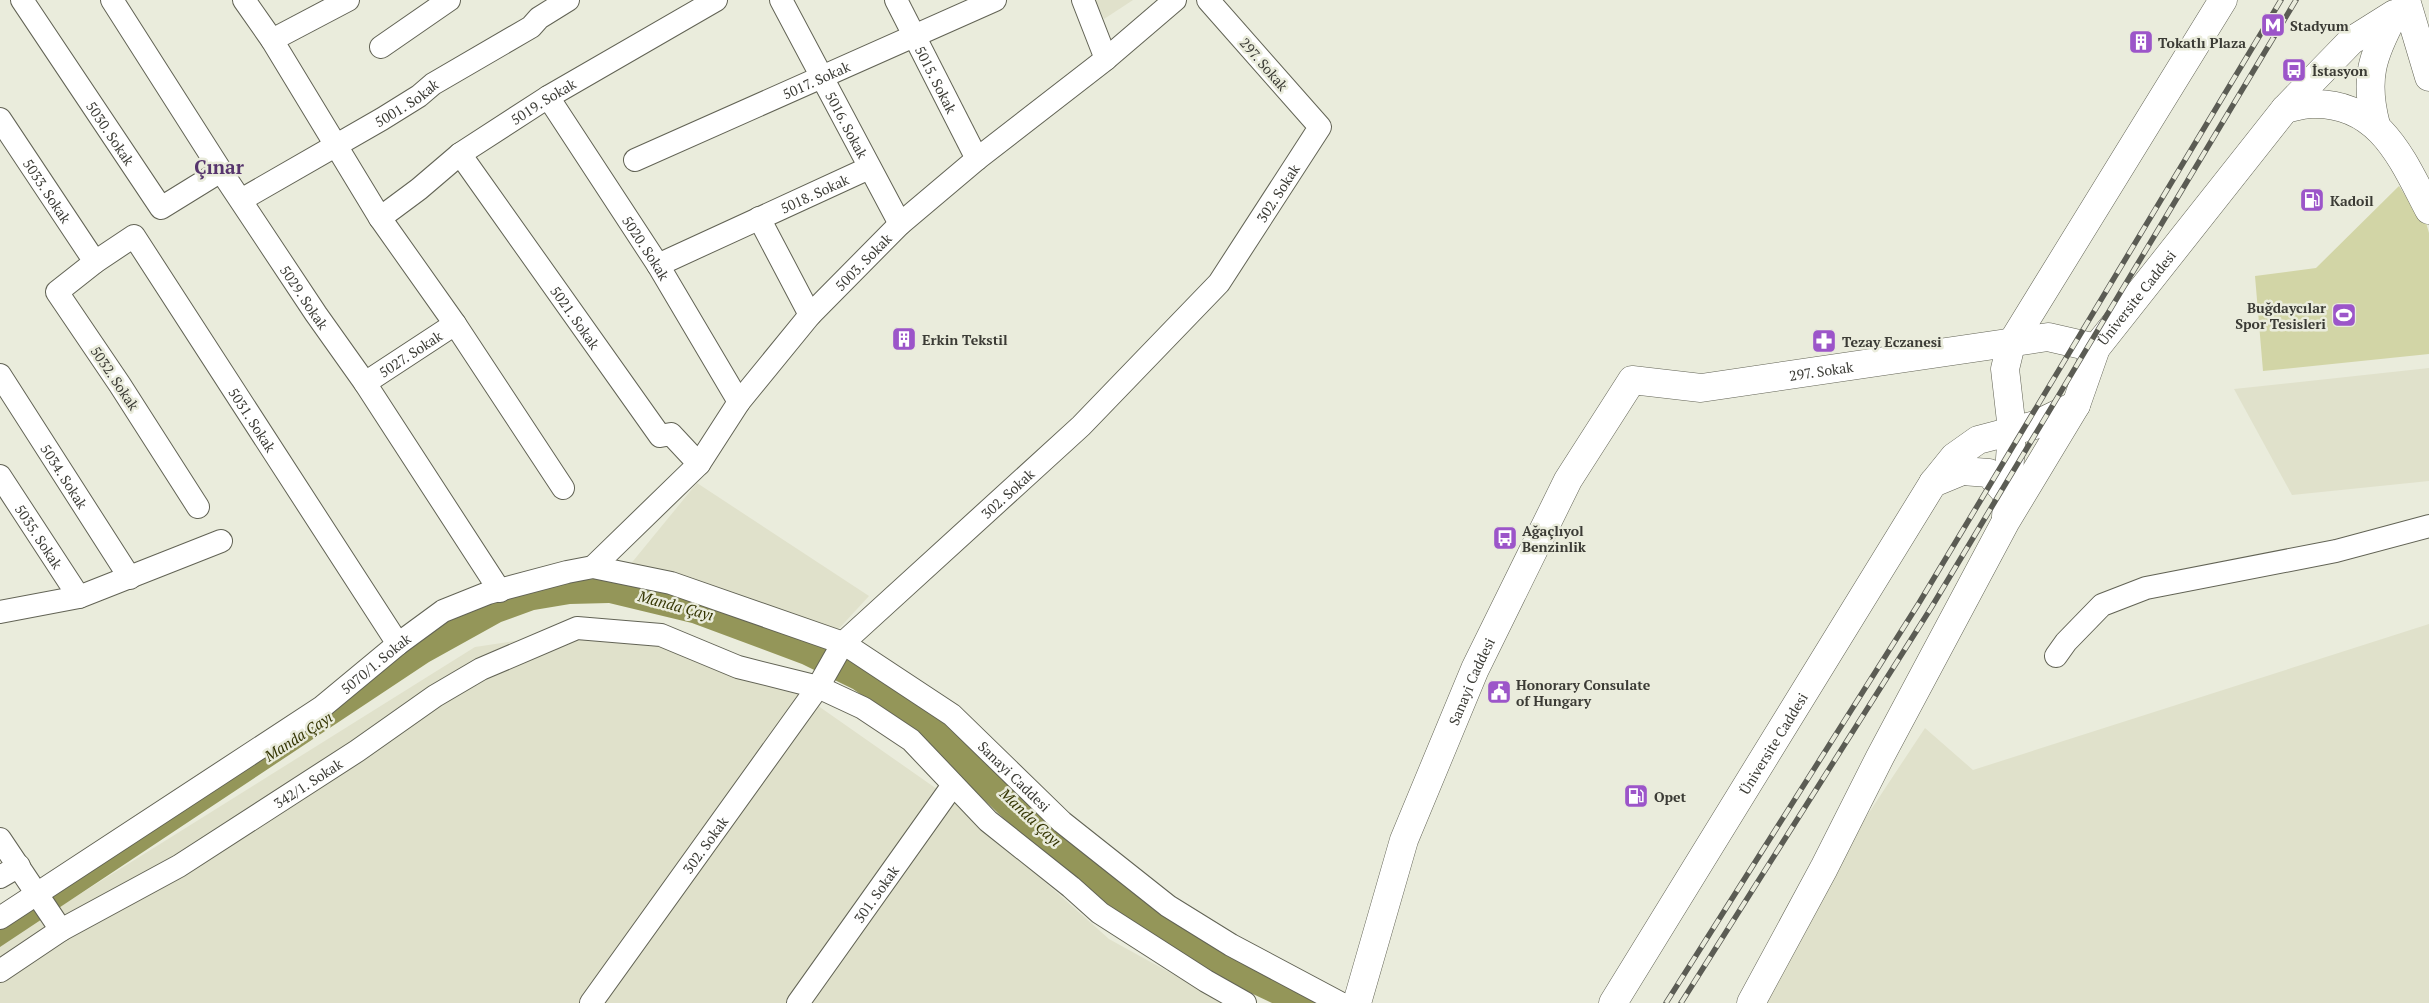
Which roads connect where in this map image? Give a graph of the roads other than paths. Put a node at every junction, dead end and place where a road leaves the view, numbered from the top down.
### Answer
1 (22, 0) edge
2 (112, 0) edge
3 (244, 0) edge
4 (348, 0) edge
5 (449, 0) edge
6 (568, 0) edge
7 (716, 0) edge
8 (780, 0) edge
9 (896, 0) edge
10 (995, 0) edge
11 (1083, 0) edge
12 (1175, 0) edge
13 (1208, 0) edge
14 (2223, 0) edge
15 (2395, 3) edge
16 (914, 36) junction
17 (272, 40) junction
18 (381, 47) dead end
19 (1106, 59) junction
20 (822, 76) junction
21 (2429, 77) edge
22 (548, 97) junction
23 (2285, 109) junction
24 (0, 119) edge
25 (2376, 125) junction
26 (1320, 127) joint
27 (337, 144) junction
28 (460, 154) junction
29 (2400, 157) junction
30 (977, 159) junction
31 (635, 160) dead end
32 (870, 168) junction
33 (2429, 170) edge
34 (221, 171) junction
35 (241, 200) junction
36 (2429, 210) edge
37 (380, 218) junction
38 (759, 218) junction
39 (900, 224) junction
40 (95, 262) junction
41 (658, 265) junction
42 (810, 315) junction
43 (455, 324) junction
44 (2011, 344) junction
45 (2096, 348) junction
46 (0, 375) edge
47 (1632, 380) joint
48 (365, 383) junction
49 (739, 402) junction
50 (2076, 405) junction
51 (2012, 430) junction
52 (699, 464) junction
53 (0, 476) edge
54 (1933, 483) junction
55 (562, 488) dead end
56 (198, 507) dead end
57 (2007, 508) junction
58 (2429, 526) edge
59 (221, 542) dead end
60 (593, 567) junction
61 (130, 578) junction
62 (500, 591) junction
63 (79, 597) junction
64 (0, 612) edge
65 (843, 643) junction
66 (398, 644) junction
67 (2056, 656) dead end
68 (818, 686) junction
69 (953, 785) junction
70 (0, 839) edge
71 (9, 872) edge
72 (40, 897) junction
73 (0, 918) edge
74 (61, 930) junction
75 (0, 971) edge
76 (591, 1003) edge
77 (798, 1003) edge
78 (1245, 1003) edge
79 (1340, 1003) edge
80 (1357, 1003) edge
81 (1613, 1003) edge
82 (1751, 1003) edge

1 - 34 street, 5030. Sokak
2 - 34 street, 5029. Sokak
3 - 17 street
4 - 17 street
5 - 18 street
6 - 27 street, 5001. Sokak
7 - 22 street, 5019. Sokak
8 - 20 street, 5016. Sokak
9 - 16 street, 5015. Sokak
10 - 16 street, 5017. Sokak
11 - 19 street
12 - 19 street, 5003. Sokak
13 - 26 street, 297. Sokak
14 - 44 main road
15 - 21 main road
15 - 23 main road, Üniversite Caddesi
15 - 25 main road
16 - 20 street, 5017. Sokak
16 - 30 street, 5015. Sokak
17 - 27 street
19 - 30 street, 5003. Sokak
20 - 31 street, 5017. Sokak
20 - 32 street, 5016. Sokak
22 - 28 street, 5019. Sokak
22 - 41 street, 5020. Sokak
23 - 25 main road
23 - 45 main road, Üniversite Caddesi
24 - 40 street, 5033. Sokak
25 - 29 main road
26 - 65 street, 302. Sokak
27 - 35 street, 5001. Sokak
27 - 37 street
28 - 37 street, 5019. Sokak
28 - 52 street, 5021. Sokak
29 - 33 main road
29 - 36 main road
30 - 39 street, 5003. Sokak
32 - 38 street, 5018. Sokak
32 - 39 street, 5016. Sokak
34 - 35 street, 5029. Sokak
35 - 48 street, 5029. Sokak
37 - 43 street
38 - 41 street, 5018. Sokak
38 - 42 street
39 - 42 street, 5003. Sokak
40 - 56 street, 5032. Sokak
40 - 66 street, 5031. Sokak
41 - 49 street, 5020. Sokak
42 - 49 street, 5003. Sokak
43 - 48 street, 5027. Sokak
43 - 55 street
44 - 45 main road, Üniversite Caddesi
44 - 47 main road, 297. Sokak
44 - 51 main road
45 - 50 main road
46 - 61 street, 5034. Sokak
47 - 80 main road, Sanayi Caddesi
48 - 62 street, 5029. Sokak
49 - 52 street, 5003. Sokak
50 - 51 main road, Üniversite Caddesi
50 - 57 main road
51 - 54 main road, Üniversite Caddesi
51 - 57 main road
52 - 60 street, 5003. Sokak
53 - 63 street, 5035. Sokak
54 - 57 main road
54 - 81 main road, Üniversite Caddesi
57 - 82 main road
58 - 67 street
59 - 61 street
60 - 62 street, 5070/1. Sokak
60 - 65 street
61 - 63 street
62 - 66 street, 5070/1. Sokak
63 - 64 street
65 - 68 street, 302. Sokak
65 - 79 street, Sanayi Caddesi
66 - 72 street, 5070/1. Sokak
68 - 69 street, 342/1. Sokak
68 - 74 street, 342/1. Sokak
68 - 76 street, 302. Sokak
69 - 77 street, 301. Sokak
69 - 78 street, 342/1. Sokak
70 - 71 street
71 - 72 street
72 - 73 street, 5070/1. Sokak
72 - 74 street
74 - 75 street, 342/1. Sokak

